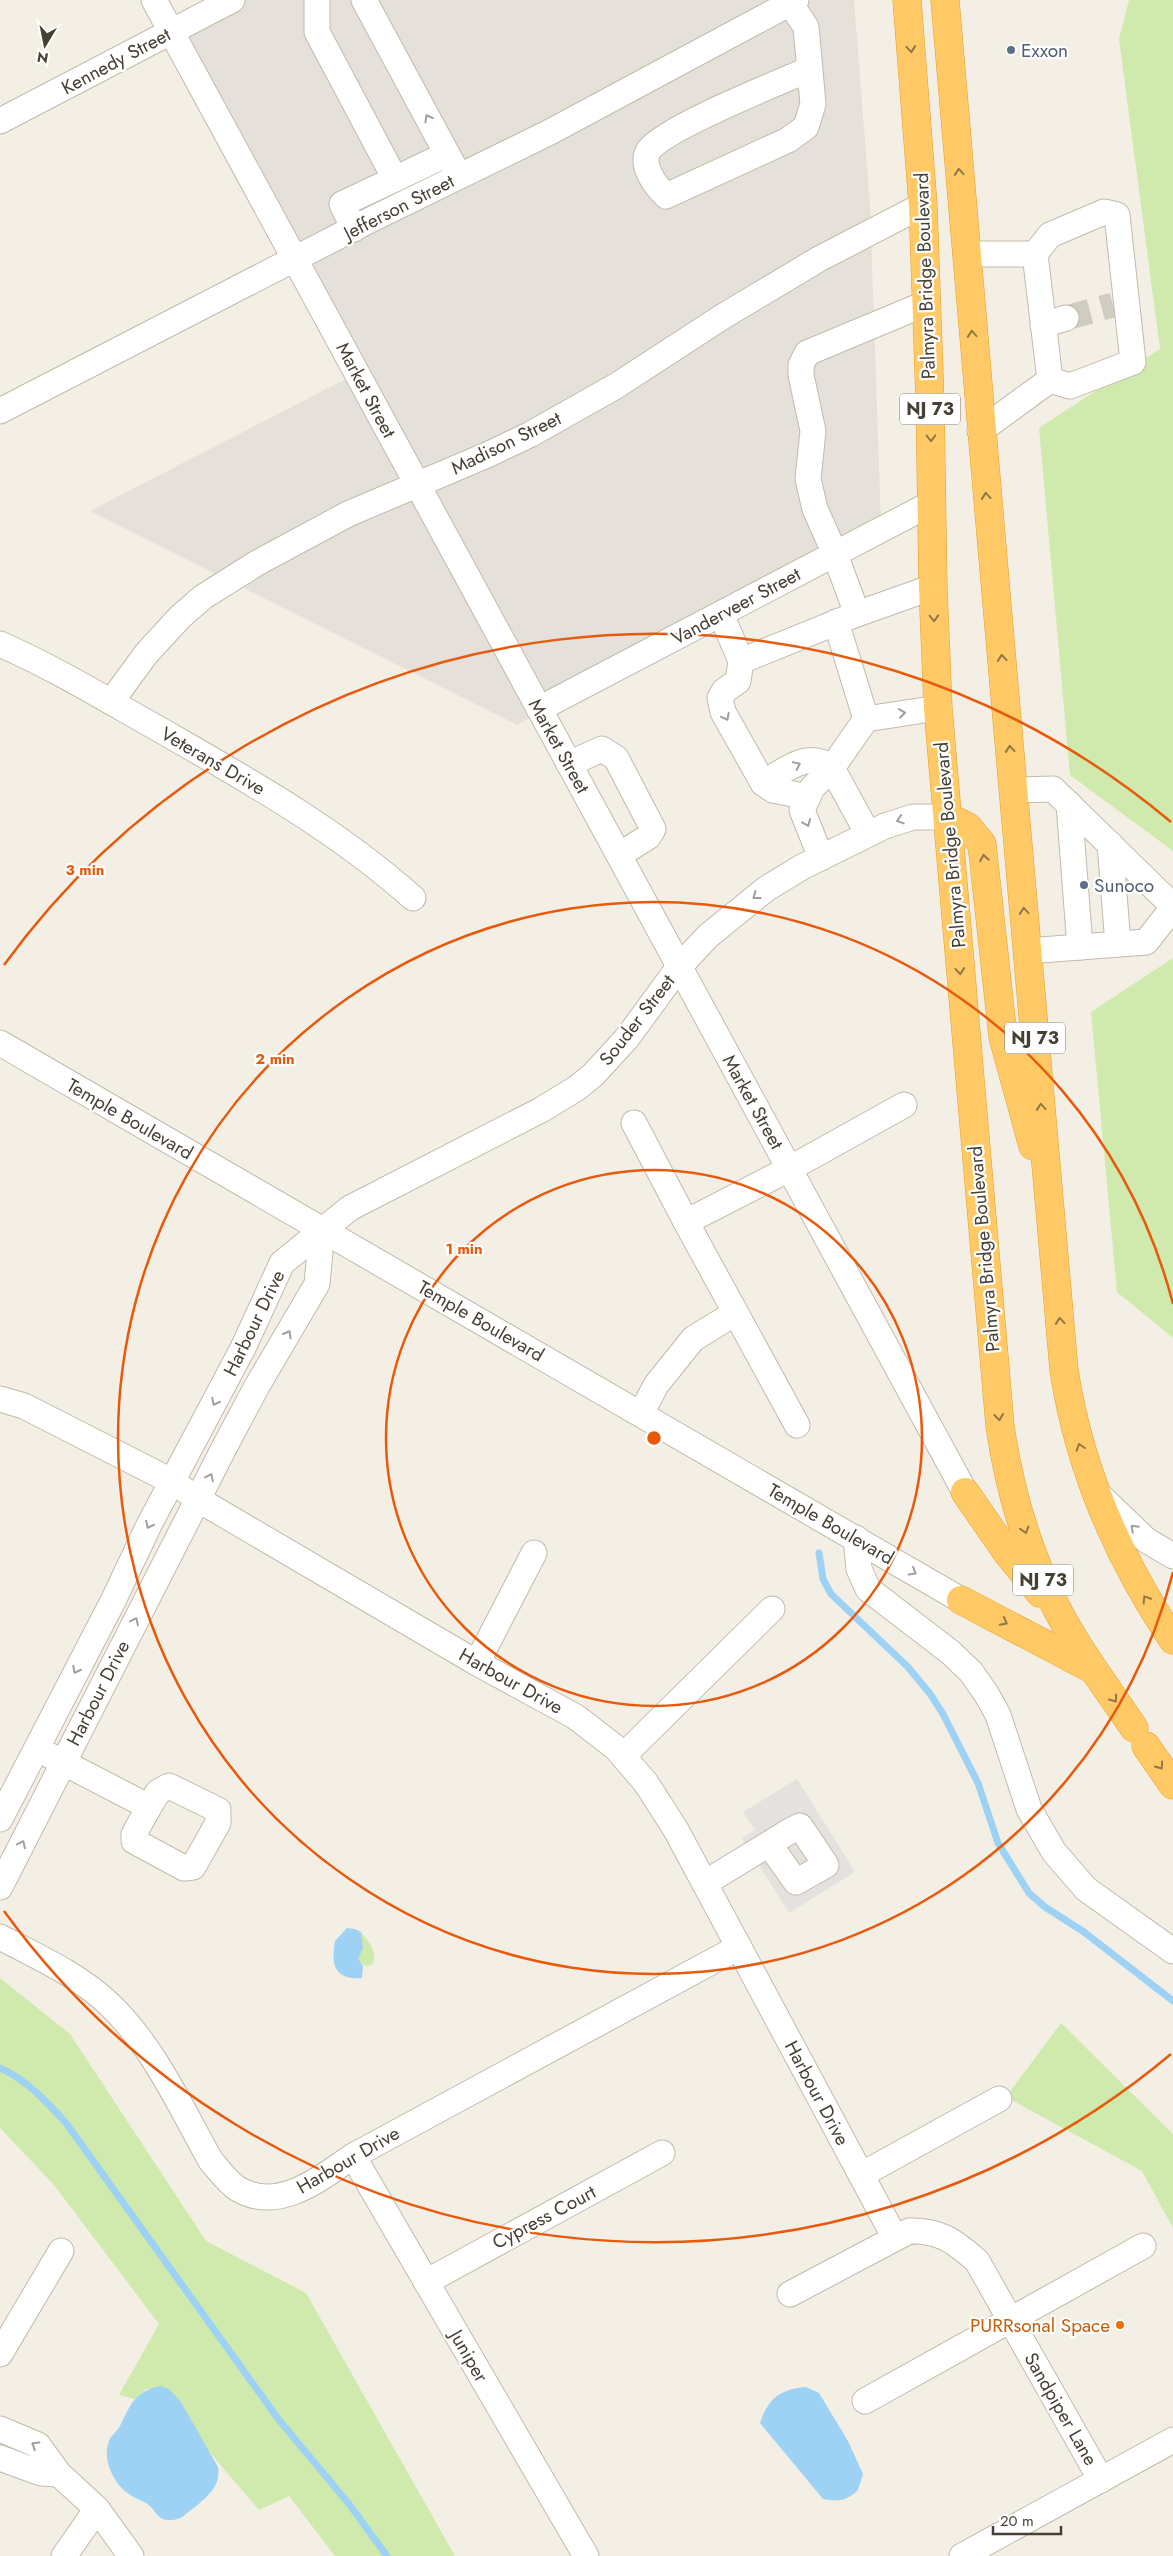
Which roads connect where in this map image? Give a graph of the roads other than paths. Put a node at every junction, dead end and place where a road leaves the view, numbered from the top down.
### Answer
1 (154, 0) edge
2 (232, 0) edge
3 (317, 0) edge
4 (364, 0) edge
5 (907, 0) edge
6 (945, 0) edge
7 (791, 1) edge
8 (172, 32) junction
9 (810, 69) junction
10 (0, 121) edge
11 (447, 154) junction
12 (459, 176) junction
13 (395, 179) junction
14 (923, 205) junction
15 (354, 229) junction
16 (966, 254) junction
17 (1035, 254) junction
18 (295, 259) junction
19 (927, 303) junction
20 (1050, 380) junction
21 (0, 411) edge
22 (980, 431) junction
23 (418, 485) junction
24 (932, 503) junction
25 (835, 554) junction
26 (933, 587) junction
27 (721, 614) junction
28 (847, 618) junction
29 (0, 644) edge
30 (742, 661) junction
31 (111, 702) junction
32 (938, 708) junction
33 (539, 710) junction
34 (866, 719) junction
35 (569, 764) junction
36 (832, 768) junction
37 (763, 783) junction
38 (1014, 790) junction
39 (808, 797) junction
40 (1069, 804) junction
41 (948, 817) junction
42 (868, 834) junction
43 (1110, 844) junction
44 (619, 855) junction
45 (821, 858) junction
46 (413, 898) dead end
47 (1173, 907) edge
48 (1118, 944) junction
49 (1080, 946) junction
50 (1027, 951) junction
51 (679, 966) junction
52 (3, 1052) edge
53 (904, 1105) dead end
54 (634, 1123) dead end
55 (789, 1169) junction
56 (1050, 1207) junction
57 (686, 1222) junction
58 (322, 1230) junction
59 (735, 1313) junction
60 (243, 1348) junction
61 (272, 1363) junction
62 (0, 1399) edge
63 (641, 1414) junction
64 (797, 1425) dead end
65 (173, 1482) junction
66 (965, 1492) joint
67 (1097, 1493) junction
68 (199, 1500) junction
69 (856, 1538) junction
70 (534, 1553) dead end
71 (1173, 1556) edge
72 (961, 1600) joint
73 (772, 1610) dead end
74 (1062, 1619) junction
75 (1173, 1640) edge
76 (477, 1663) junction
77 (1094, 1670) junction
78 (36, 1748) junction
79 (623, 1756) junction
80 (63, 1762) junction
81 (1173, 1785) edge
82 (149, 1807) dead end
83 (2, 1809) edge
84 (33, 1820) junction
85 (769, 1844) dead end
86 (705, 1883) junction
87 (0, 1887) edge
88 (0, 1937) edge
89 (739, 1947) junction
90 (1173, 1951) edge
91 (999, 2099) dead end
92 (662, 2153) dead end
93 (354, 2156) junction
94 (861, 2175) junction
95 (895, 2238) junction
96 (1143, 2246) dead end
97 (61, 2251) dead end
98 (426, 2282) junction
99 (790, 2294) dead end
100 (1010, 2321) junction
101 (0, 2354) edge
102 (865, 2401) dead end
103 (0, 2429) edge
104 (1173, 2440) edge
105 (0, 2458) edge
106 (59, 2474) junction
107 (1101, 2480) junction
108 (96, 2509) junction
109 (64, 2556) edge
110 (131, 2556) edge
111 (586, 2556) edge
112 (962, 2556) edge

1 - 8 street, Market Street
2 - 8 street, Kennedy Street
3 - 13 street
11 -> 4 street
5 -> 14 highway, Palmyra Bridge Boulevard / NJ 73
16 -> 6 highway, Palmyra Bridge Boulevard / NJ 73
7 - 9 street
7 - 12 street, Jefferson Street
8 - 10 street, Kennedy Street
8 - 18 street, Market Street
9 - 9 street
11 - 12 street
11 - 13 street
12 - 15 street, Jefferson Street
13 - 15 street
14 - 19 highway, Palmyra Bridge Boulevard / NJ 73
14 - 23 street, Madison Street
15 - 18 street, Jefferson Street
16 - 17 street
22 -> 16 highway, Palmyra Bridge Boulevard / NJ 73
17 - 20 street
17 - 20 street
18 - 21 street, Jefferson Street
18 - 23 street, Market Street
19 -> 24 highway, Palmyra Bridge Boulevard / NJ 73
19 - 25 street
20 - 22 street
38 -> 22 highway, Palmyra Bridge Boulevard / NJ 73
23 - 31 street, Madison Street
23 - 33 street, Market Street
24 - 25 street, Vanderveer Street
24 - 26 highway, Palmyra Bridge Boulevard / NJ 73
25 - 27 street, Vanderveer Street
25 - 28 street
26 - 28 street
26 -> 32 highway, Palmyra Bridge Boulevard / NJ 73
27 - 30 street
27 - 33 street, Vanderveer Street
28 - 30 street
28 - 34 street
29 - 31 street, Veterans Drive
30 -> 37 street
31 - 46 street, Veterans Drive
34 -> 32 street
32 - 41 highway, Palmyra Bridge Boulevard / NJ 73
33 - 35 street, Market Street
34 - 36 street
35 - 44 street, Market Street
35 - 44 street
37 -> 36 street
36 - 39 street
36 - 42 street
37 - 39 street
38 - 40 street
50 -> 38 highway, Palmyra Bridge Boulevard / NJ 73
39 -> 45 street
40 - 43 street
40 - 49 street
41 -> 42 street, Souder Street
56 -> 41 highway
41 -> 74 highway, Palmyra Bridge Boulevard / NJ 73
42 - 45 street, Souder Street
43 - 47 street
43 - 48 street
44 - 51 street, Market Street
45 -> 51 street, Souder Street
47 - 48 street
48 - 49 street
49 - 50 street
56 -> 50 highway, Palmyra Bridge Boulevard / NJ 73
51 - 55 street, Market Street
51 - 58 street, Souder Street
52 - 58 street, Temple Boulevard
53 - 55 street
54 - 57 street
55 - 57 street
55 - 66 street, Market Street
67 -> 56 highway, Palmyra Bridge Boulevard / NJ 73
57 - 59 street
58 - 60 street, Harbour Drive
61 -> 58 street, Harbour Drive
58 - 63 street, Temple Boulevard
59 - 63 street
59 - 64 street
60 - 61 street
60 -> 65 street, Harbour Drive
68 -> 61 street, Harbour Drive
62 - 65 street, Harbour Drive
63 - 69 street, Temple Boulevard
65 - 68 street, Harbour Drive
65 -> 78 street, Harbour Drive
66 - 74 highway
71 -> 67 street
75 -> 67 highway, NJ 73
68 - 76 street, Harbour Drive
80 -> 68 street, Harbour Drive
69 -> 72 street, Temple Boulevard
69 - 90 street
70 - 76 street
72 -> 77 highway
73 - 79 street
74 - 77 highway, Palmyra Bridge Boulevard / NJ 73
76 - 79 street, Harbour Drive
77 -> 81 highway, NJ 73
78 - 80 street
78 - 83 street, Harbour Drive
79 - 86 street, Harbour Drive
80 - 82 street
80 - 84 street, Harbour Drive
83 - 84 street
87 -> 84 street, Harbour Drive
85 - 86 street
86 - 89 street, Harbour Drive
88 - 93 street, Harbour Drive
89 - 93 street, Harbour Drive
89 - 94 street, Harbour Drive
91 - 94 street
92 - 98 street, Cypress Court
93 - 98 street, Juniper
94 - 95 street, Harbour Drive
95 - 99 street, Sandpiper Lane
95 - 100 street, Sandpiper Lane
96 - 100 street
97 - 101 street
98 - 111 street, Juniper
100 - 102 street
100 - 107 street, Sandpiper Lane
106 -> 103 street
104 - 107 street
105 - 106 street
106 - 108 street
107 - 112 street
108 - 109 street
108 - 110 street

